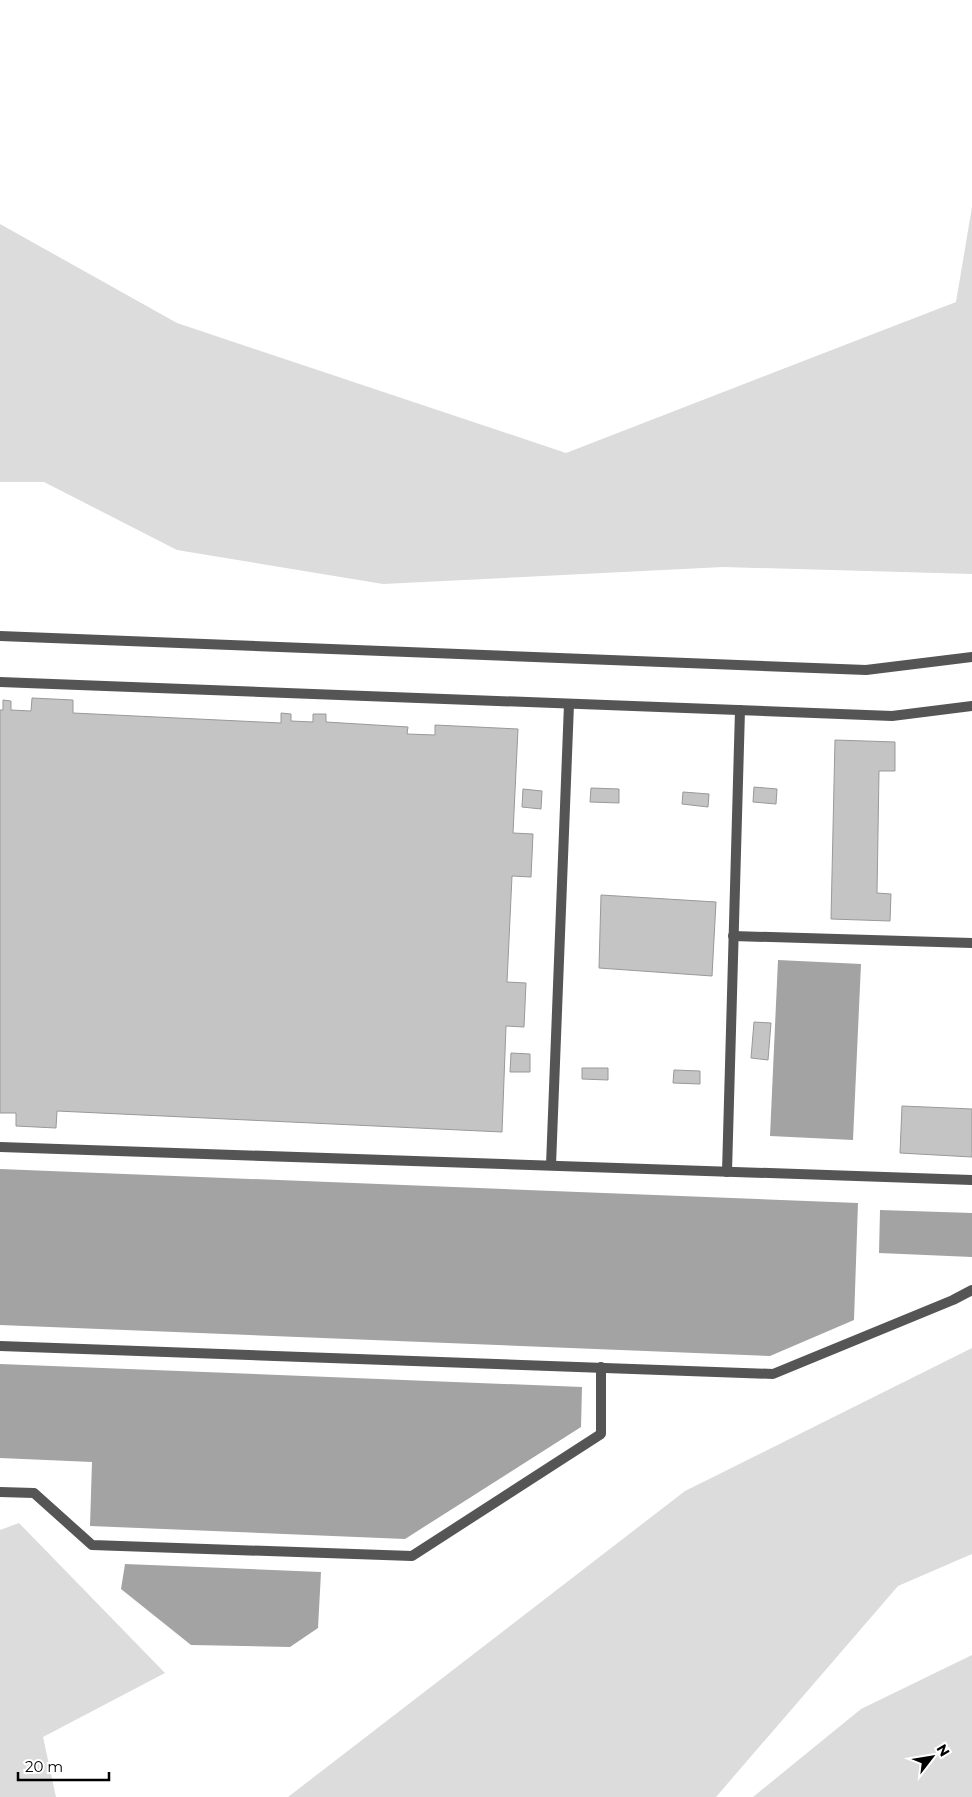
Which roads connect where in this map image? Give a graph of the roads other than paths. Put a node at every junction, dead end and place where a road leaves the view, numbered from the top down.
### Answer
1 (0, 636) edge
2 (972, 656) edge
3 (0, 682) edge
4 (569, 704) junction
5 (972, 706) edge
6 (740, 710) junction
7 (733, 936) junction
8 (972, 943) edge
9 (0, 1147) edge
10 (551, 1166) junction
11 (727, 1172) junction
12 (972, 1180) edge
13 (972, 1290) edge
14 (0, 1346) edge
15 (601, 1367) junction
16 (0, 1492) edge

1 - 2 street
3 - 4 street
4 - 6 street
4 - 10 street
5 - 6 street
6 - 7 street
7 - 8 street
7 - 11 street
9 - 10 street
10 - 11 street
11 - 12 street
13 - 15 street
14 - 15 street
15 - 16 street

